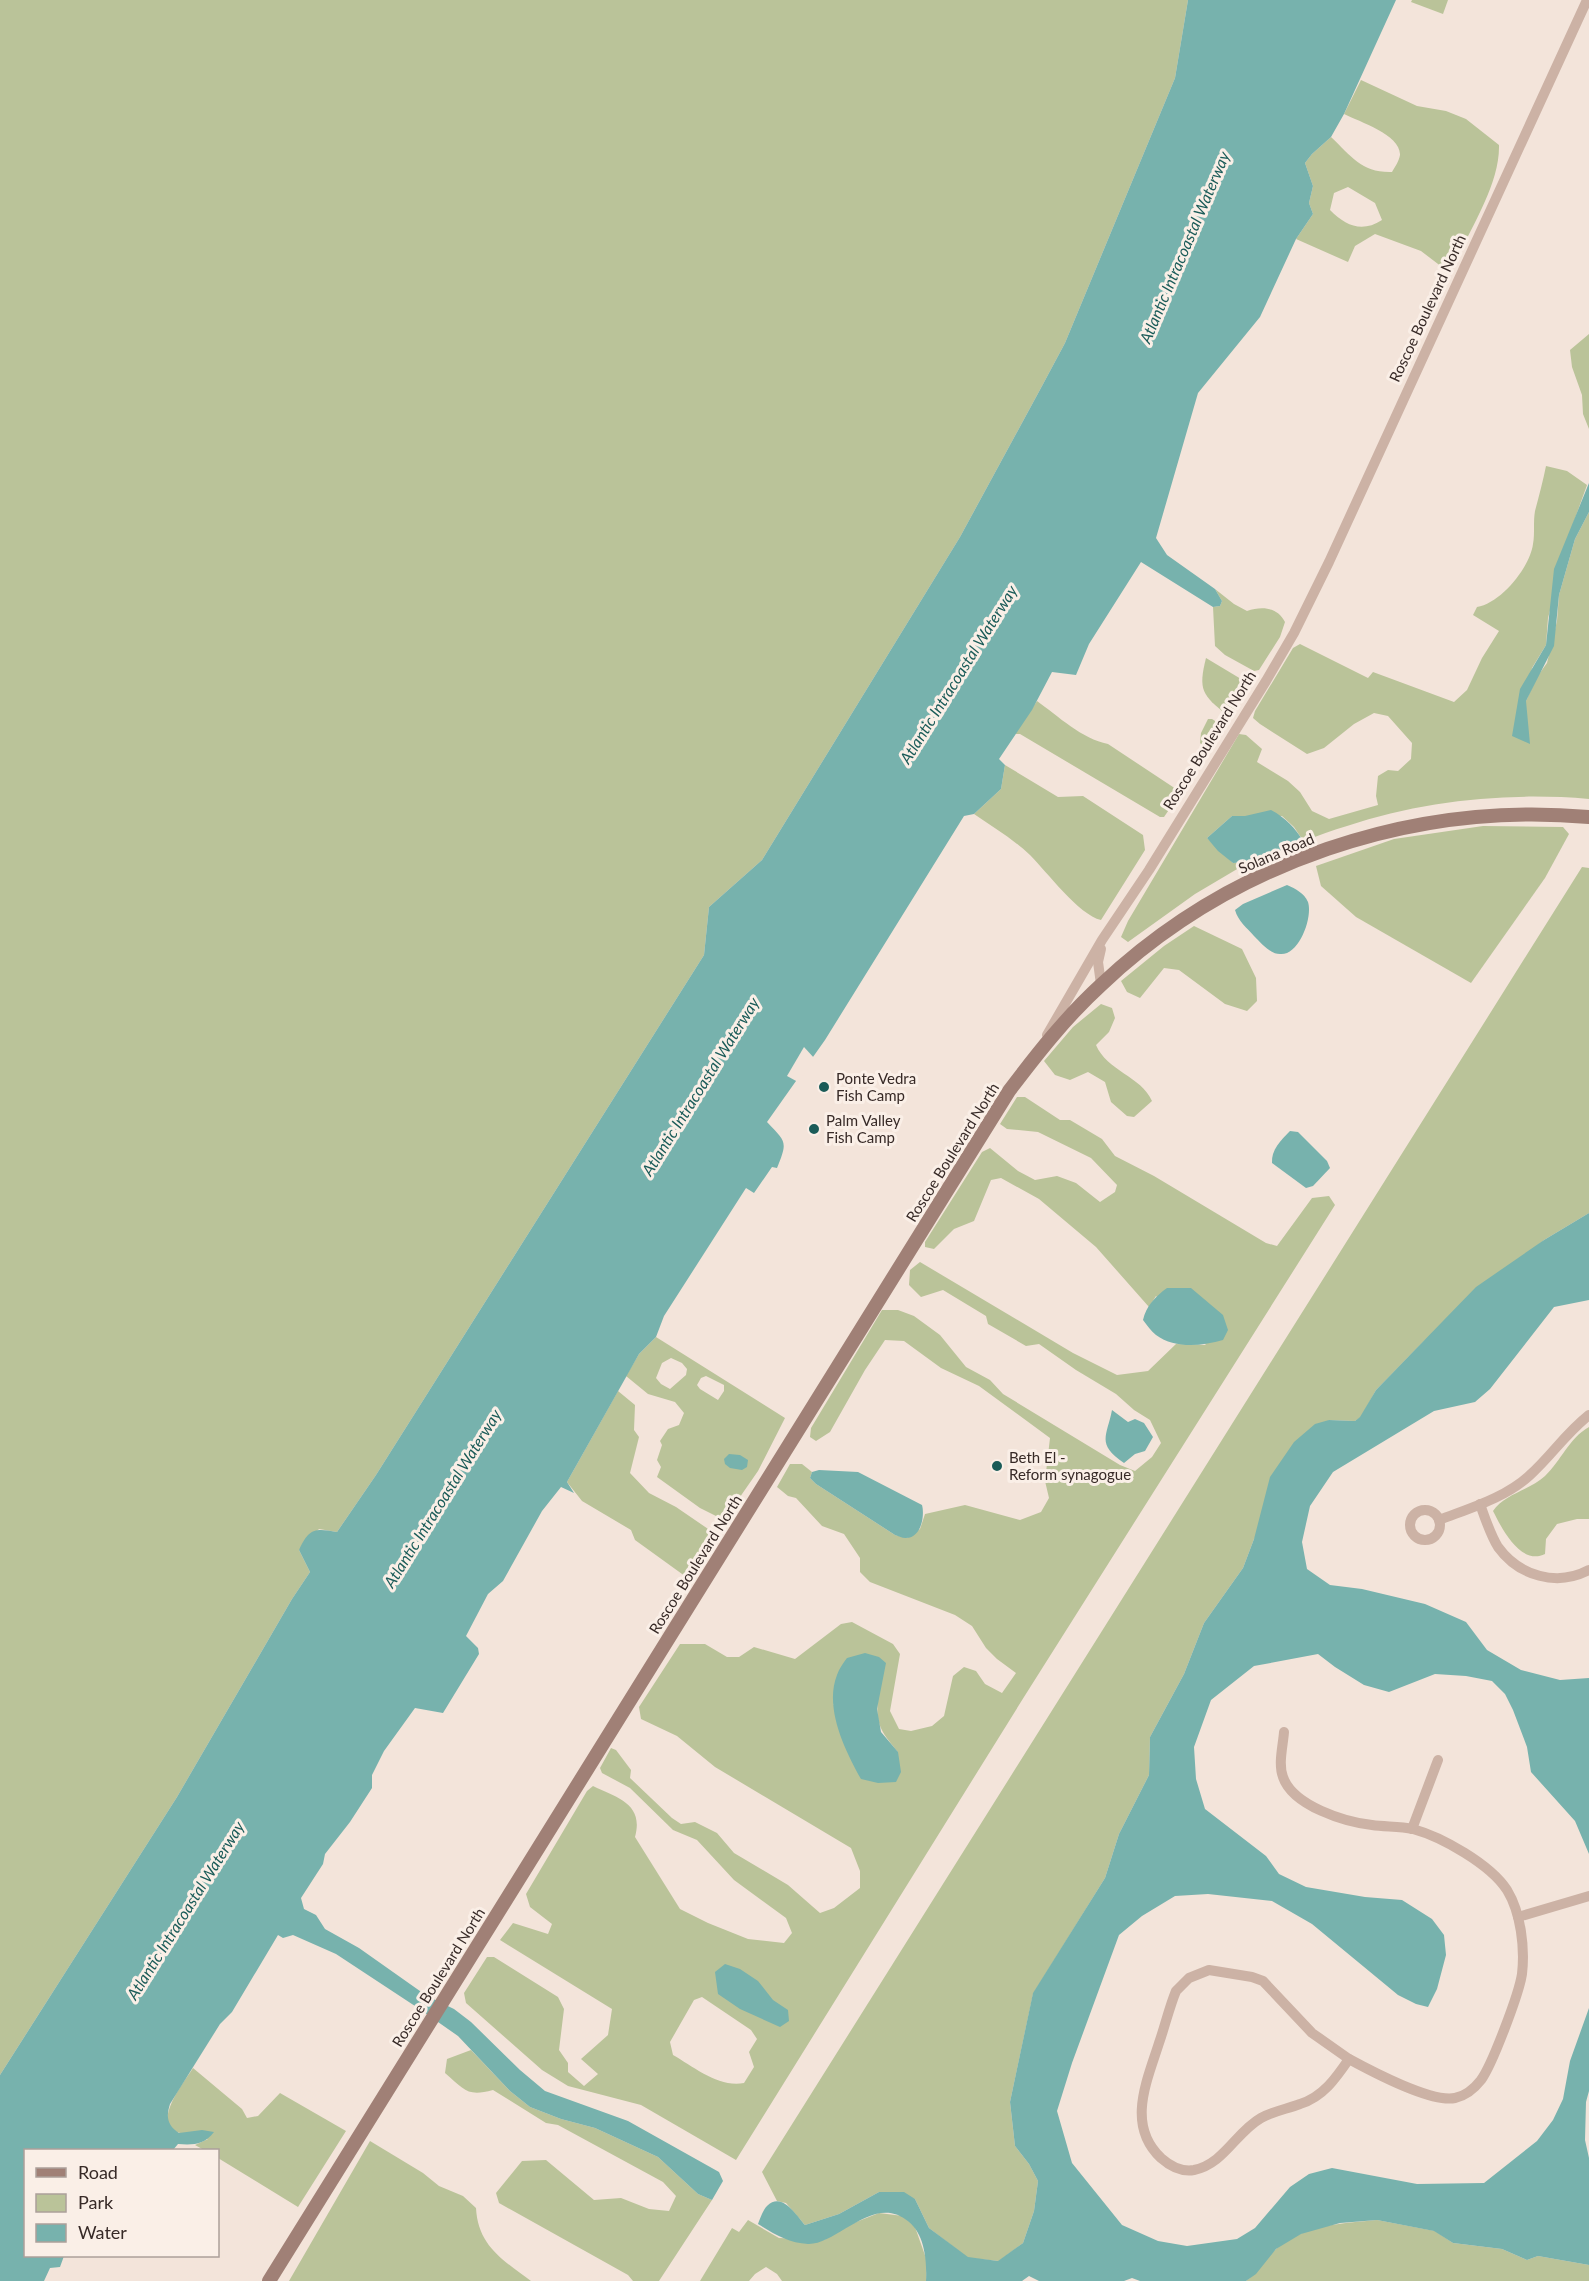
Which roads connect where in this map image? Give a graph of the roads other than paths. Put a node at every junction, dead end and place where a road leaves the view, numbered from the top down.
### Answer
1 (1587, 0) edge
2 (1589, 817) edge
3 (1102, 940) junction
4 (1101, 984) junction
5 (1035, 1056) junction
6 (1589, 1416) edge
7 (1480, 1504) junction
8 (1439, 1520) dead end
9 (1589, 1570) edge
10 (1284, 1732) dead end
11 (1438, 1760) dead end
12 (1412, 1829) junction
13 (1589, 1896) edge
14 (1518, 1917) junction
15 (1349, 2059) junction
16 (269, 2281) edge

1 - 3 street, Roscoe Boulevard North
2 - 4 street, Solana Road
3 - 4 street
3 - 5 street, Roscoe Boulevard North
4 - 5 street, Solana Road
5 - 16 street, Roscoe Boulevard North
6 - 7 street
7 - 8 street
7 - 9 street
10 - 12 street
11 - 12 street
12 - 14 street
13 - 14 street
14 - 15 street
15 - 15 street

